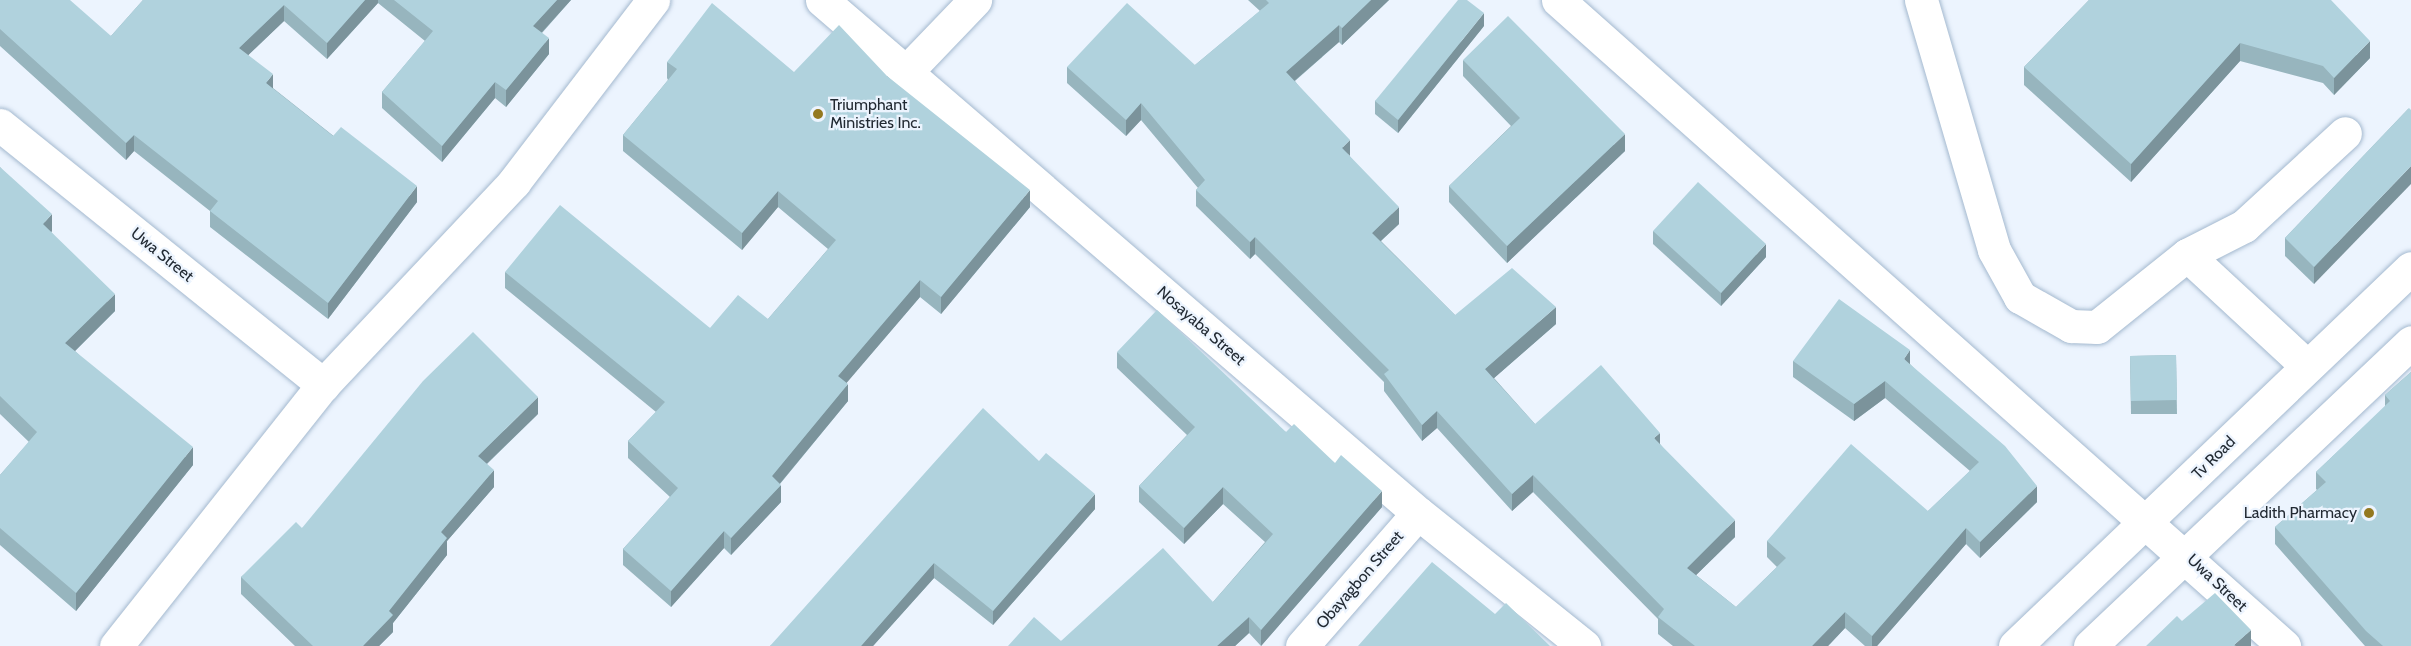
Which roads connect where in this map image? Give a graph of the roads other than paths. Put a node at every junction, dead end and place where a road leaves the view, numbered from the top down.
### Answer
1 (653, 0) edge
2 (822, 0) edge
3 (975, 0) edge
4 (1558, 0) edge
5 (1921, 0) edge
6 (906, 72) junction
7 (0, 125) edge
8 (2345, 133) dead end
9 (2187, 255) junction
10 (2411, 268) edge
11 (2411, 342) edge
12 (2307, 366) junction
13 (323, 385) junction
14 (1418, 513) junction
15 (2148, 522) junction
16 (2188, 556) junction
17 (116, 646) edge
18 (1302, 646) edge
19 (1584, 646) edge
20 (2015, 646) edge
21 (2090, 646) edge
22 (2284, 646) edge

1 - 13 street
2 - 6 street, Nosayaba Street
3 - 6 street
4 - 15 street, Uwa Street
5 - 9 street
6 - 14 street, Nosayaba Street
7 - 13 street, Uwa Street
8 - 9 street
9 - 12 street
10 - 12 street, Tv Road
11 - 16 street
12 - 15 street, Tv Road
13 - 17 street
14 - 18 street, Obayagbon Street
14 - 19 street, Nosayaba Street
15 - 16 street, Uwa Street
15 - 20 street, Tv Road
16 - 21 street
16 - 22 street, Uwa Street

